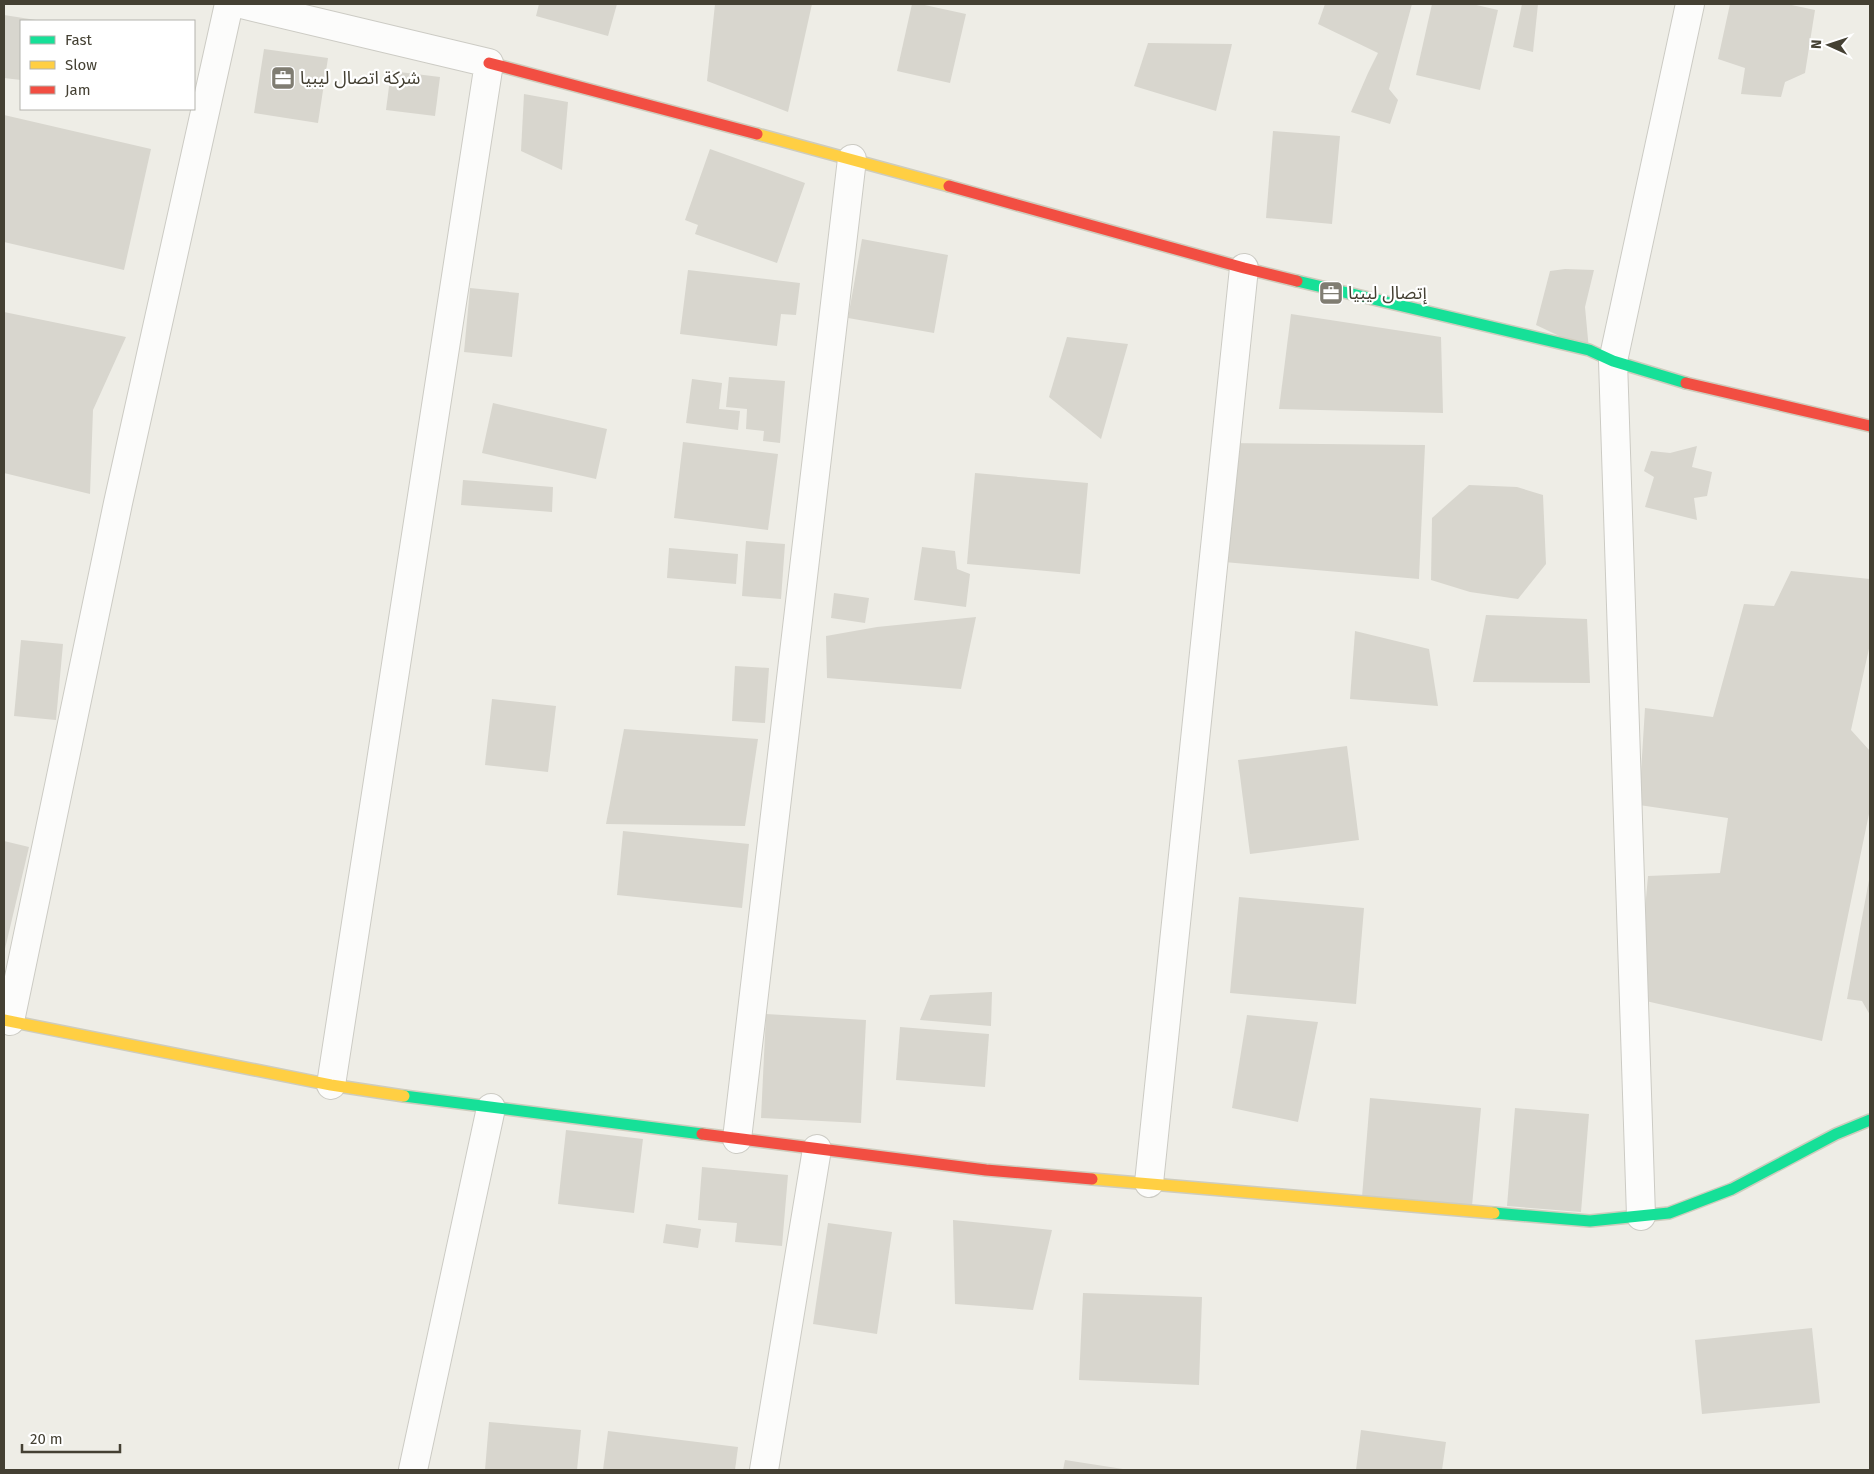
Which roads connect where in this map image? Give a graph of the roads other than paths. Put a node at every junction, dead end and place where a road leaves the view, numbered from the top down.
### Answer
1 (229, 4) edge
2 (242, 4) edge
3 (1690, 4) edge
4 (489, 63) junction
5 (852, 159) junction
6 (1244, 268) junction
7 (1613, 361) junction
8 (1870, 426) edge
9 (7, 1020) edge
10 (331, 1085) junction
11 (491, 1108) junction
12 (1870, 1120) edge
13 (736, 1139) junction
14 (817, 1149) junction
15 (1149, 1183) junction
16 (1641, 1216) junction
17 (413, 1470) edge
18 (764, 1470) edge

1 - 9 street
2 - 4 street
3 - 7 street
4 - 5 street
4 - 10 street
5 - 6 street
5 - 13 street
6 - 7 street
6 - 15 street
7 - 8 street
7 - 16 street
9 - 10 street
10 - 11 street
11 - 13 street
11 - 17 street
12 - 16 street
13 - 14 street
14 - 15 street
14 - 18 street
15 - 16 street

